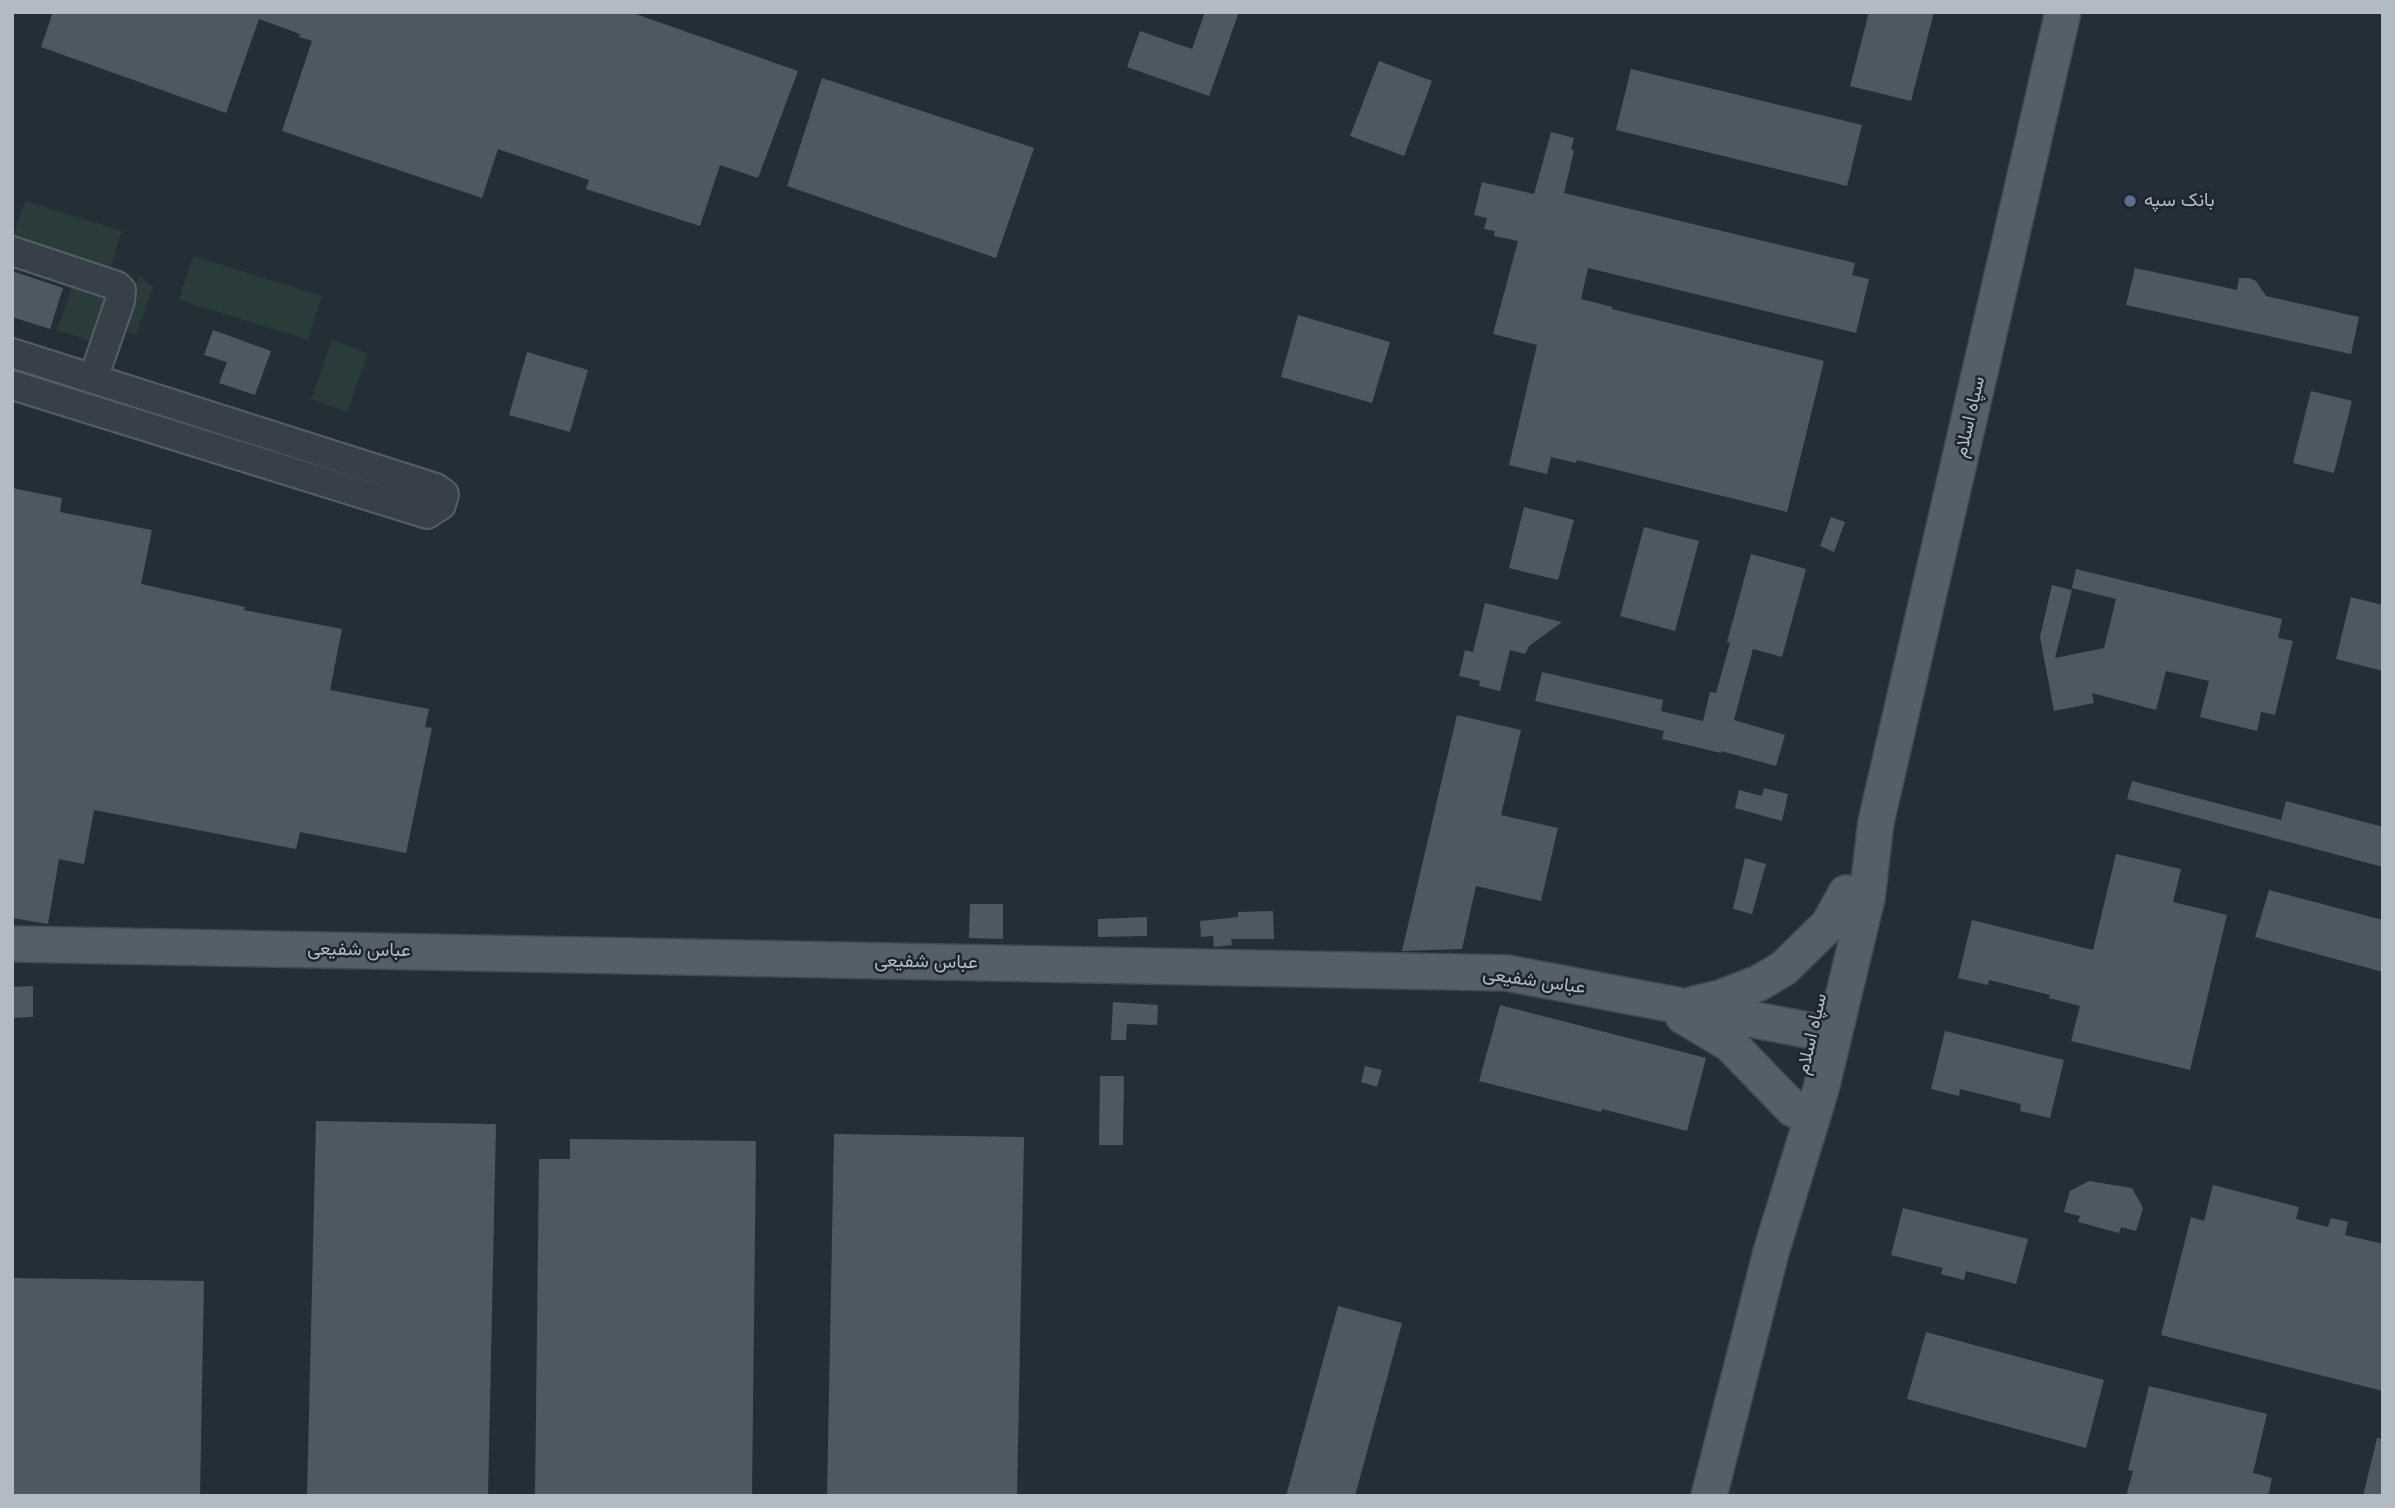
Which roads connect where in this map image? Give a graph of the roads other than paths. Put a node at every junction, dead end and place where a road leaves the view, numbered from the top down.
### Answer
1 (2063, 12) edge
2 (12, 251) edge
3 (12, 353) edge
4 (93, 379) junction
5 (12, 386) edge
6 (1876, 822) junction
7 (1846, 893) junction
8 (12, 944) edge
9 (12, 960) edge
10 (1684, 1011) junction
11 (1821, 1043) junction
12 (1793, 1109) junction
13 (1771, 1252) junction
14 (1709, 1496) edge

1 - 6 main road, سپاه اسلام
2 - 4 lane
3 - 4 lane
4 - 5 lane
6 - 7 main road, سپاه اسلام
6 - 11 main road, سپاه اسلام
7 - 10 main road
7 - 11 main road, سپاه اسلام
8 - 10 main road, عباس شفیعی
9 - 10 main road, عباس شفیعی
10 - 11 main road, عباس شفیعی
10 - 12 main road
11 - 12 main road, سپاه اسلام
11 - 13 main road, سپاه اسلام
12 - 13 main road, سپاه اسلام
13 - 14 main road, سپاه اسلام

